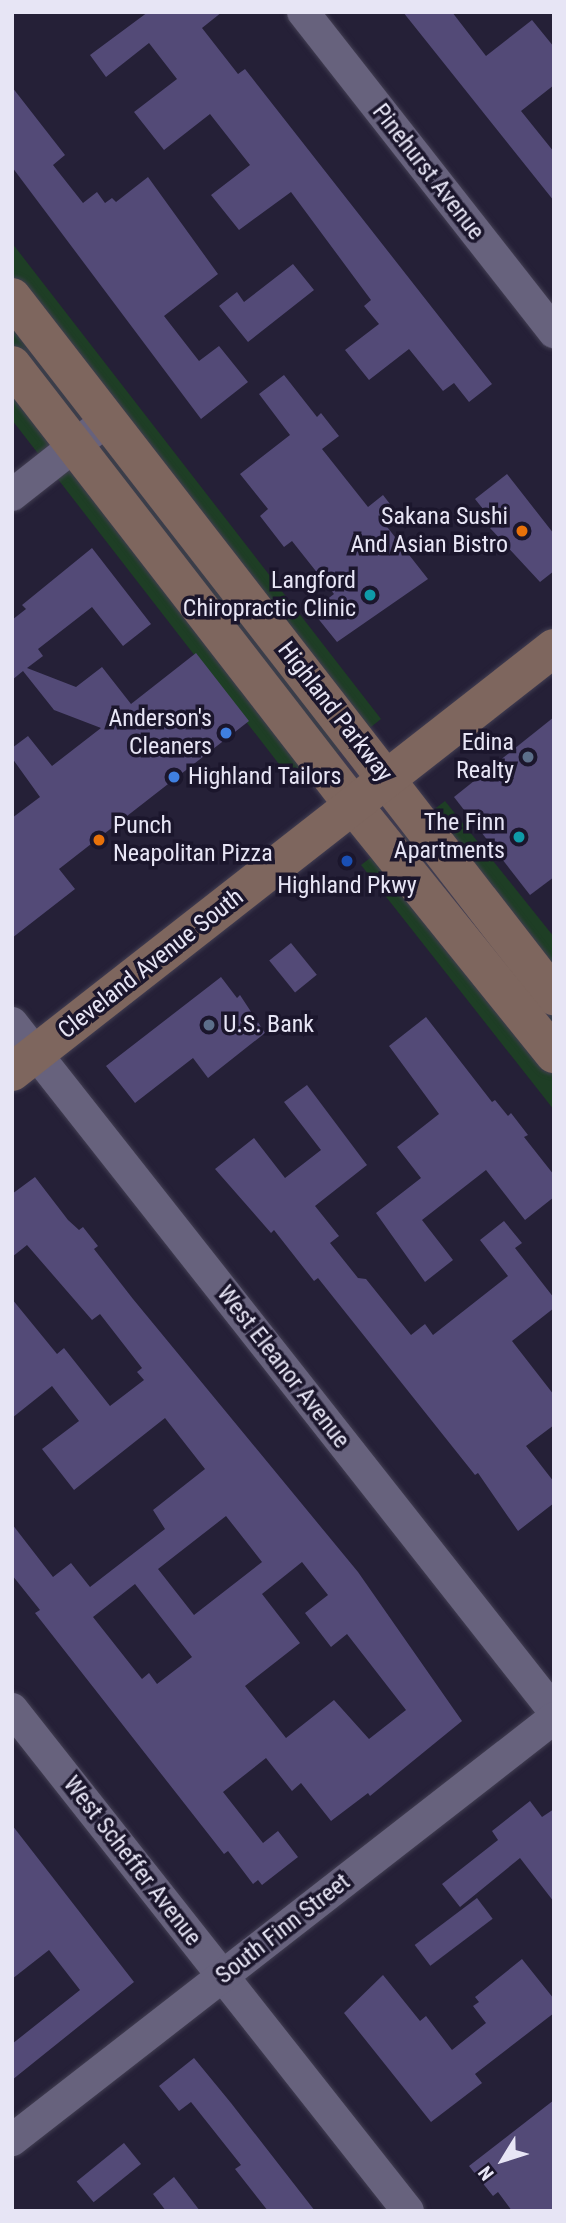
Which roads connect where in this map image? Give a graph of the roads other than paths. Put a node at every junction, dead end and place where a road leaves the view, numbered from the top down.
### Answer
1 (303, 12) edge
2 (12, 296) edge
3 (554, 332) edge
4 (12, 365) edge
5 (106, 421) junction
6 (75, 446) junction
7 (12, 495) edge
8 (554, 648) edge
9 (387, 778) junction
10 (353, 805) junction
11 (554, 996) edge
12 (12, 1023) edge
13 (554, 1054) edge
14 (24, 1063) edge
15 (12, 1709) edge
16 (554, 1711) edge
17 (554, 1718) edge
18 (223, 1976) junction
19 (12, 2140) edge
20 (408, 2211) edge

1 - 3 street, Pinehurst Avenue
2 - 5 street, Highland Parkway
4 - 6 street, Highland Parkway
5 - 6 street
5 - 9 street, Highland Parkway
6 - 7 street
6 - 10 street, Highland Parkway
8 - 9 street, Cleveland Avenue South
9 - 10 street, Cleveland Avenue South
9 - 11 street, Highland Parkway
10 - 13 street, Highland Parkway
10 - 14 street, Cleveland Avenue South
12 - 14 street, West Eleanor Avenue
14 - 16 street, West Eleanor Avenue
15 - 18 street, West Scheffer Avenue
17 - 18 street, South Finn Street
18 - 19 street, South Finn Street
18 - 20 street, West Scheffer Avenue

